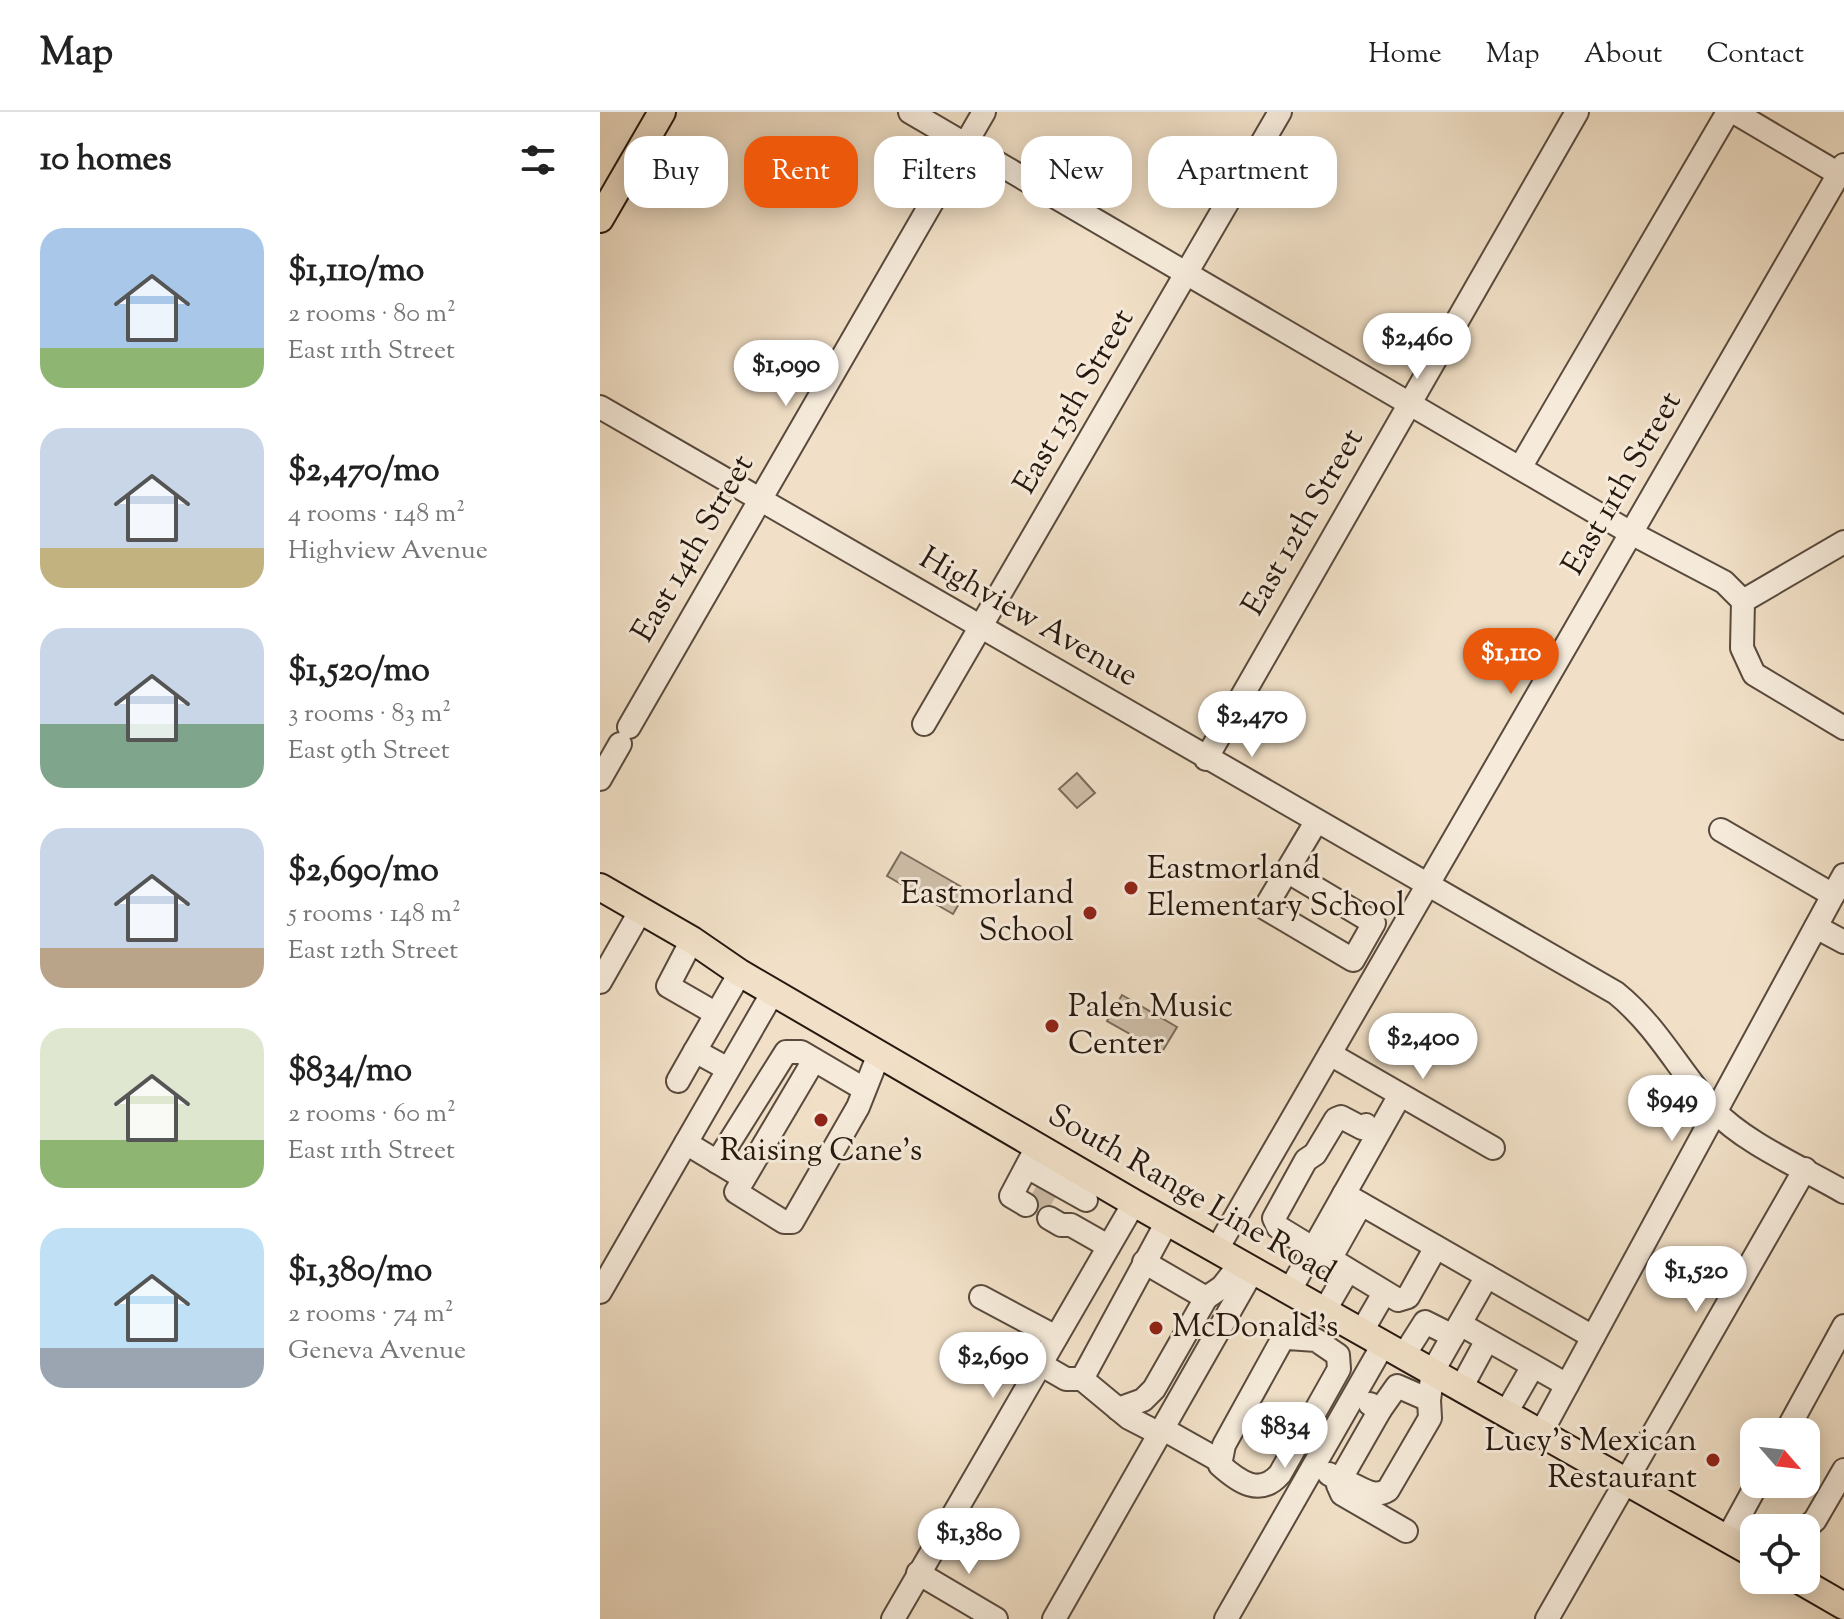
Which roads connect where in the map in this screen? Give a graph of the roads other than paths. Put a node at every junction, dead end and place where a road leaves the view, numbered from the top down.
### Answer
1 (662, 112) edge
2 (910, 112) edge
3 (984, 112) edge
4 (1280, 112) edge
5 (1577, 112) edge
6 (1731, 112) edge
7 (951, 136) edge
8 (970, 136) edge
9 (1005, 167) edge
10 (1842, 170) edge
11 (928, 208) edge
12 (600, 219) edge
13 (1187, 274) junction
14 (1410, 403) junction
15 (600, 407) edge
16 (1520, 468) junction
17 (760, 499) junction
18 (1631, 533) junction
19 (1844, 542) edge
20 (1743, 601) junction
21 (981, 627) junction
22 (924, 724) dead end
23 (1844, 728) edge
24 (616, 739) edge
25 (1206, 759) junction
26 (600, 779) edge
27 (1316, 822) junction
28 (1720, 835) dead end
29 (1287, 871) junction
30 (1428, 886) junction
31 (600, 887) edge
32 (1835, 892) edge
33 (641, 910) junction
34 (1816, 927) junction
35 (692, 940) junction
36 (1844, 942) edge
37 (740, 973) junction
38 (600, 982) edge
39 (773, 992) junction
40 (715, 1013) junction
41 (695, 1051) junction
42 (879, 1054) junction
43 (1330, 1054) junction
44 (814, 1060) junction
45 (731, 1064) junction
46 (767, 1078) junction
47 (678, 1081) dead end
48 (864, 1089) junction
49 (1400, 1095) junction
50 (1716, 1111) junction
51 (1373, 1129) junction
52 (686, 1143) junction
53 (1493, 1148) dead end
54 (717, 1162) junction
55 (1805, 1169) junction
56 (744, 1178) junction
57 (1844, 1192) edge
58 (1352, 1199) junction
59 (1134, 1203) junction
60 (1083, 1206) junction
61 (1053, 1212) tunnel mouth
62 (1167, 1222) junction
63 (1108, 1246) junction
64 (1436, 1247) junction
65 (1217, 1249) junction
66 (1330, 1260) junction
67 (1144, 1262) junction
68 (1247, 1266) junction
69 (1487, 1276) junction
70 (1290, 1290) junction
71 (600, 1292) edge
72 (1384, 1293) junction
73 (981, 1297) dead end
74 (1206, 1298) junction
75 (1328, 1312) junction
76 (1844, 1326) edge
77 (1457, 1330) junction
78 (1056, 1337) junction
79 (1593, 1337) junction
80 (1316, 1340) junction
81 (1487, 1340) junction
82 (1383, 1343) junction
83 (1040, 1364) junction
84 (1533, 1366) junction
85 (1433, 1371) junction
86 (1082, 1379) junction
87 (1567, 1385) junction
88 (1461, 1388) junction
89 (1355, 1395) junction
90 (1429, 1400) junction
91 (1118, 1409) junction
92 (1318, 1410) junction
93 (1380, 1410) junction
94 (1506, 1413) junction
95 (1794, 1418) edge
96 (1339, 1421) junction
97 (1162, 1432) junction
98 (1541, 1433) junction
99 (1220, 1461) junction
100 (1314, 1465) junction
101 (1844, 1470) edge
102 (1340, 1480) junction
103 (1626, 1481) junction
104 (1268, 1485) junction
105 (1749, 1498) edge
106 (1292, 1503) junction
107 (1818, 1514) edge
108 (1406, 1531) dead end
109 (1727, 1539) junction
110 (1740, 1546) edge
111 (918, 1573) junction
112 (1820, 1590) edge
113 (1842, 1600) edge
114 (893, 1619) edge
115 (996, 1619) edge
116 (1054, 1619) edge
117 (1226, 1619) edge
118 (1547, 1619) edge

1 - 12 main road
2 - 7 street
3 - 8 street, East 14th Street
4 - 13 street, East 13th Street
5 - 14 street, East 12th Street
6 - 10 street
6 - 16 street
9 - 13 street
10 - 18 street, East 11th Street
11 - 17 street, East 14th Street
13 - 14 street
13 - 21 street, East 13th Street
14 - 16 street
14 - 25 street, East 12th Street
15 - 17 street, Highview Avenue
16 - 18 street
17 - 21 street, Highview Avenue
17 - 24 street, East 14th Street
18 - 20 street
18 - 30 street, East 11th Street
19 - 20 street
20 - 23 street
21 - 22 street, East 13th Street
21 - 25 street, Highview Avenue
24 - 26 street, East 14th Street
25 - 27 street, Highview Avenue
27 - 29 street
27 - 30 street, Highview Avenue
28 - 32 street
29 - 29 street
30 - 43 street, East 11th Street
30 - 50 street, Highview Avenue
31 - 33 main road, South Range Line Road
32 - 34 street
33 - 35 main road, South Range Line Road
33 - 38 street
34 - 36 street
34 - 50 street
35 - 37 main road, South Range Line Road
35 - 40 street
37 - 39 main road, South Range Line Road
37 - 40 street
39 - 42 main road, South Range Line Road
39 - 45 street
40 - 41 street
41 - 45 street
41 - 47 street
42 - 48 street
42 - 60 main road, South Range Line Road
43 - 49 street
43 - 65 street, East 11th Street
44 - 46 street
44 - 48 street
44 - 56 street
45 - 46 street
45 - 52 street
46 - 54 street
48 - 56 street
49 - 51 street
49 - 53 street
50 - 55 street, Highview Avenue
50 - 79 street
51 - 58 street
51 - 66 street
52 - 54 street
52 - 71 street
54 - 56 street
55 - 57 street, Highview Avenue
55 - 103 street
58 - 64 street
58 - 66 street
59 - 60 main road, South Range Line Road
59 - 62 main road, South Range Line Road
59 - 63 street
60 - 61 street
60 - 63 street
62 - 65 main road, South Range Line Road
62 - 67 street
63 - 78 street
64 - 69 street
64 - 72 street
65 - 68 main road, South Range Line Road
66 - 70 street
66 - 72 street
66 - 75 street
67 - 74 street
67 - 86 street
68 - 70 main road, South Range Line Road
68 - 74 street
68 - 97 street
69 - 77 street
69 - 79 street
70 - 75 main road, South Range Line Road
72 - 82 street
73 - 78 street
74 - 91 street
75 - 80 street
75 - 82 main road, South Range Line Road
76 - 95 street
77 - 81 street
77 - 82 street
77 - 85 street
78 - 83 street
79 - 87 street
80 - 92 street
80 - 99 street
81 - 84 street
81 - 88 street
82 - 85 main road, South Range Line Road
82 - 89 street
83 - 86 street
83 - 111 street
84 - 87 street
84 - 94 street
85 - 88 main road, South Range Line Road
85 - 90 street
86 - 91 street
87 - 98 street
88 - 94 main road, South Range Line Road
89 - 93 street
89 - 96 street
90 - 93 street
90 - 102 street
91 - 97 street
92 - 96 street
92 - 104 street
93 - 102 street
94 - 98 main road, South Range Line Road
96 - 100 street
97 - 99 street
97 - 116 street
98 - 103 main road, South Range Line Road
99 - 104 street
100 - 102 street
100 - 106 street
101 - 107 street
102 - 108 street
103 - 109 main road, South Range Line Road
103 - 118 street
104 - 106 street
105 - 109 street
106 - 117 street
109 - 110 main road, South Range Line Road
111 - 114 street
111 - 115 street
112 - 113 main road

